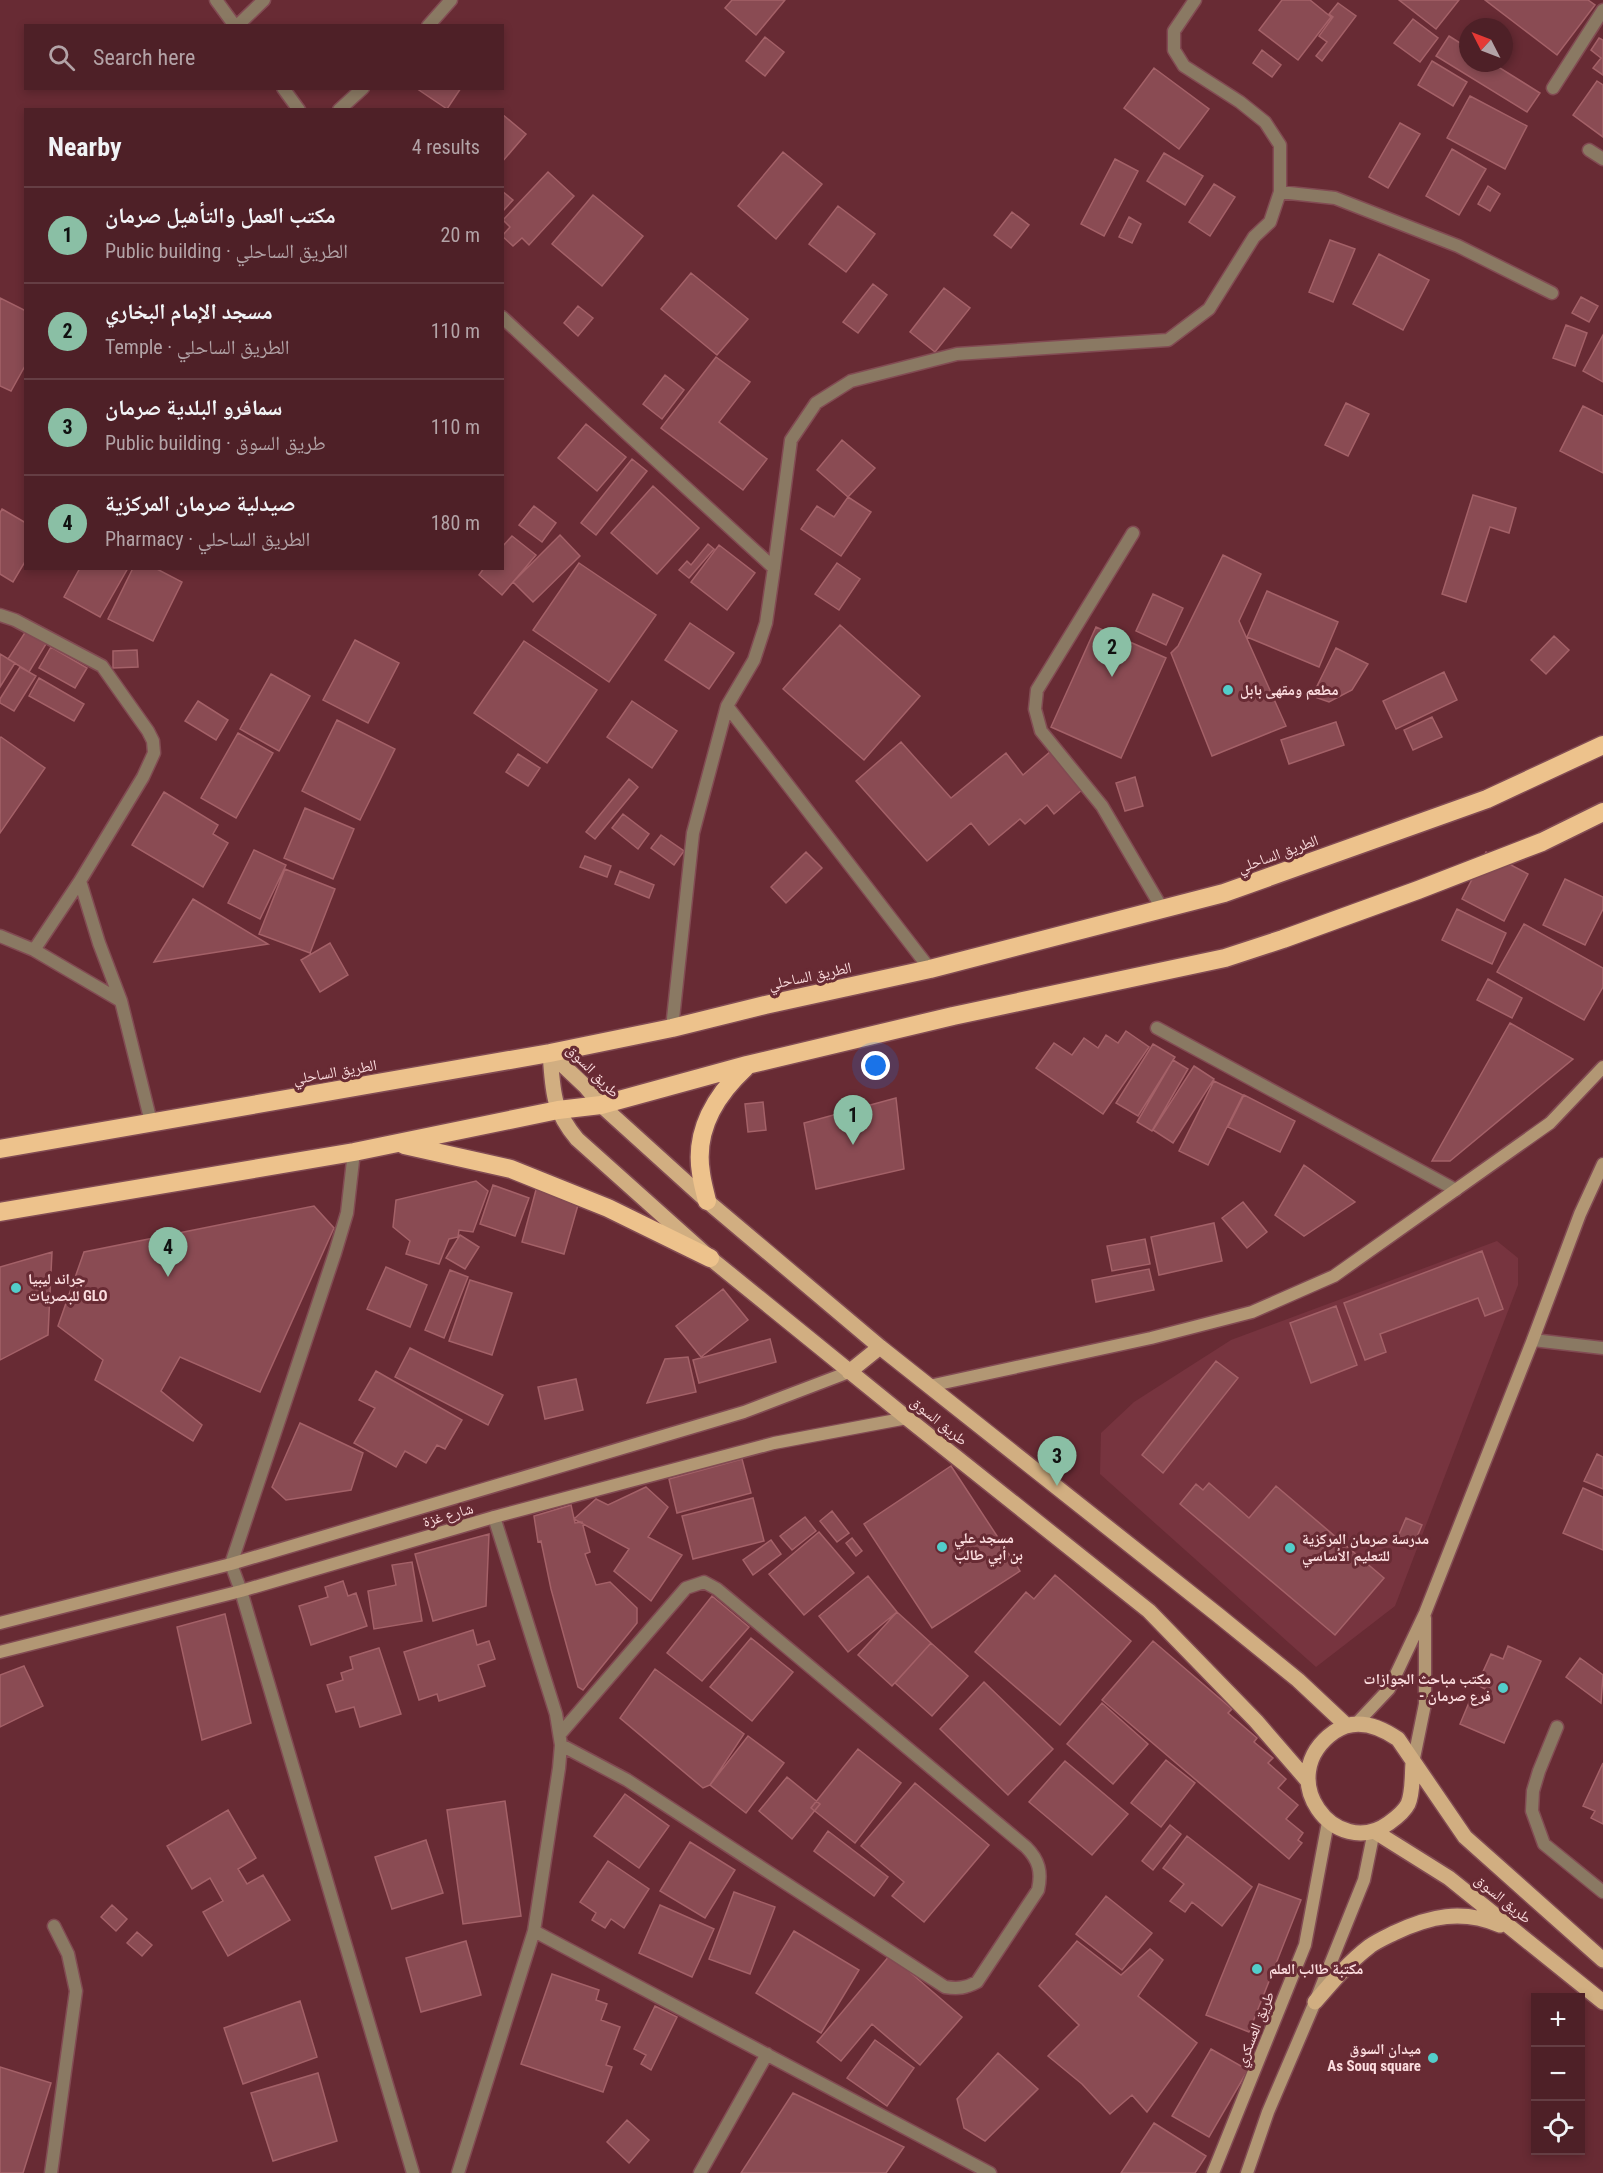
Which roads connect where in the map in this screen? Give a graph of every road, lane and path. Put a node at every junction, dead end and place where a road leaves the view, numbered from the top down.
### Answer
1 (216, 0) edge
2 (264, 0) edge
3 (451, 0) edge
4 (1195, 0) edge
5 (1603, 10) edge
6 (234, 24) edge
7 (238, 24) edge
8 (430, 24) edge
9 (1553, 88) dead end
10 (284, 90) edge
11 (361, 90) edge
12 (298, 108) edge
13 (341, 108) edge
14 (1589, 150) dead end
15 (1603, 159) edge
16 (1280, 192) junction
17 (1552, 293) dead end
18 (504, 319) edge
19 (1133, 533) dead end
20 (774, 567) junction
21 (0, 615) edge
22 (727, 706) junction
23 (1603, 745) edge
24 (1603, 812) edge
25 (80, 881) junction
26 (1162, 910) junction
27 (0, 936) edge
28 (34, 950) junction
29 (930, 969) junction
30 (121, 1001) junction
31 (672, 1028) junction
32 (1157, 1028) dead end
33 (550, 1053) junction
34 (747, 1065) junction
35 (1603, 1067) edge
36 (601, 1105) junction
37 (558, 1110) junction
38 (151, 1122) junction
39 (399, 1143) junction
40 (0, 1149) edge
41 (354, 1152) junction
42 (1603, 1164) edge
43 (1456, 1190) junction
44 (707, 1201) junction
45 (0, 1212) edge
46 (710, 1258) junction
47 (1533, 1340) junction
48 (880, 1347) junction
49 (1603, 1348) edge
50 (849, 1372) junction
51 (929, 1386) junction
52 (907, 1418) junction
53 (494, 1517) junction
54 (231, 1564) junction
55 (241, 1591) junction
56 (1425, 1613) junction
57 (0, 1623) edge
58 (0, 1652) edge
59 (1351, 1725) junction
60 (1557, 1727) dead end
61 (560, 1740) junction
62 (1413, 1763) junction
63 (1307, 1780) junction
64 (1328, 1822) junction
65 (1374, 1831) junction
66 (1603, 1892) edge
67 (54, 1926) dead end
68 (534, 1931) junction
69 (1513, 1931) junction
70 (1603, 1960) edge
71 (1315, 2002) junction
72 (1603, 2002) edge
73 (767, 2054) junction
74 (51, 2173) edge
75 (413, 2173) edge
76 (458, 2173) edge
77 (700, 2173) edge
78 (990, 2173) edge
79 (1213, 2173) edge
80 (1247, 2173) edge

1 - 6 street
2 - 7 street
3 - 8 street
4 - 16 street
5 - 9 street
10 - 12 street
11 - 13 street
14 - 15 street
16 - 17 street
16 - 20 street
18 - 20 street
19 - 26 street
20 - 22 street
21 - 25 street
22 - 29 street
22 - 31 street
23 - 26 highway, الطريق الساحلي
24 - 34 highway
25 - 28 street
25 - 30 street
26 - 29 highway, الطريق الساحلي
27 - 28 street
28 - 30 street
29 - 31 highway, الطريق الساحلي
30 - 38 street
31 - 33 highway, الطريق الساحلي
32 - 43 street
33 - 36 main road, طريق السوق
33 - 37 main road, طريق السوق
33 - 38 highway, الطريق الساحلي
34 - 36 highway
34 - 44 highway
35 - 43 street
36 - 37 highway
36 - 44 main road, طريق السوق
37 - 39 highway
37 - 46 main road, طريق السوق
38 - 40 highway, الطريق الساحلي
39 - 41 highway
39 - 46 highway
41 - 45 highway
41 - 54 street
42 - 47 street
43 - 51 street
44 - 48 main road, طريق السوق
46 - 50 main road, طريق السوق
47 - 49 street
47 - 56 street
48 - 50 main road
48 - 51 main road, طريق السوق
50 - 52 main road, طريق السوق
50 - 54 street, شارع غزة
51 - 59 main road, طريق السوق
52 - 53 street, شارع غزة
52 - 63 main road, طريق السوق
53 - 55 street, شارع غزة
53 - 61 street
54 - 55 street
54 - 57 street, شارع غزة
55 - 58 street, شارع غزة
55 - 75 street
56 - 59 street
56 - 62 street
59 - 62 main road
59 - 63 main road
60 - 66 street
61 - 61 street
61 - 68 street
62 - 65 main road
62 - 70 main road, طريق السوق
63 - 64 main road
64 - 65 main road
64 - 79 street, طريق العسكري
65 - 69 main road, طريق السوق
65 - 71 street
67 - 74 street
68 - 73 street
68 - 76 street
69 - 71 main road
69 - 72 main road, طريق السوق
71 - 80 street
73 - 77 street
73 - 78 street

